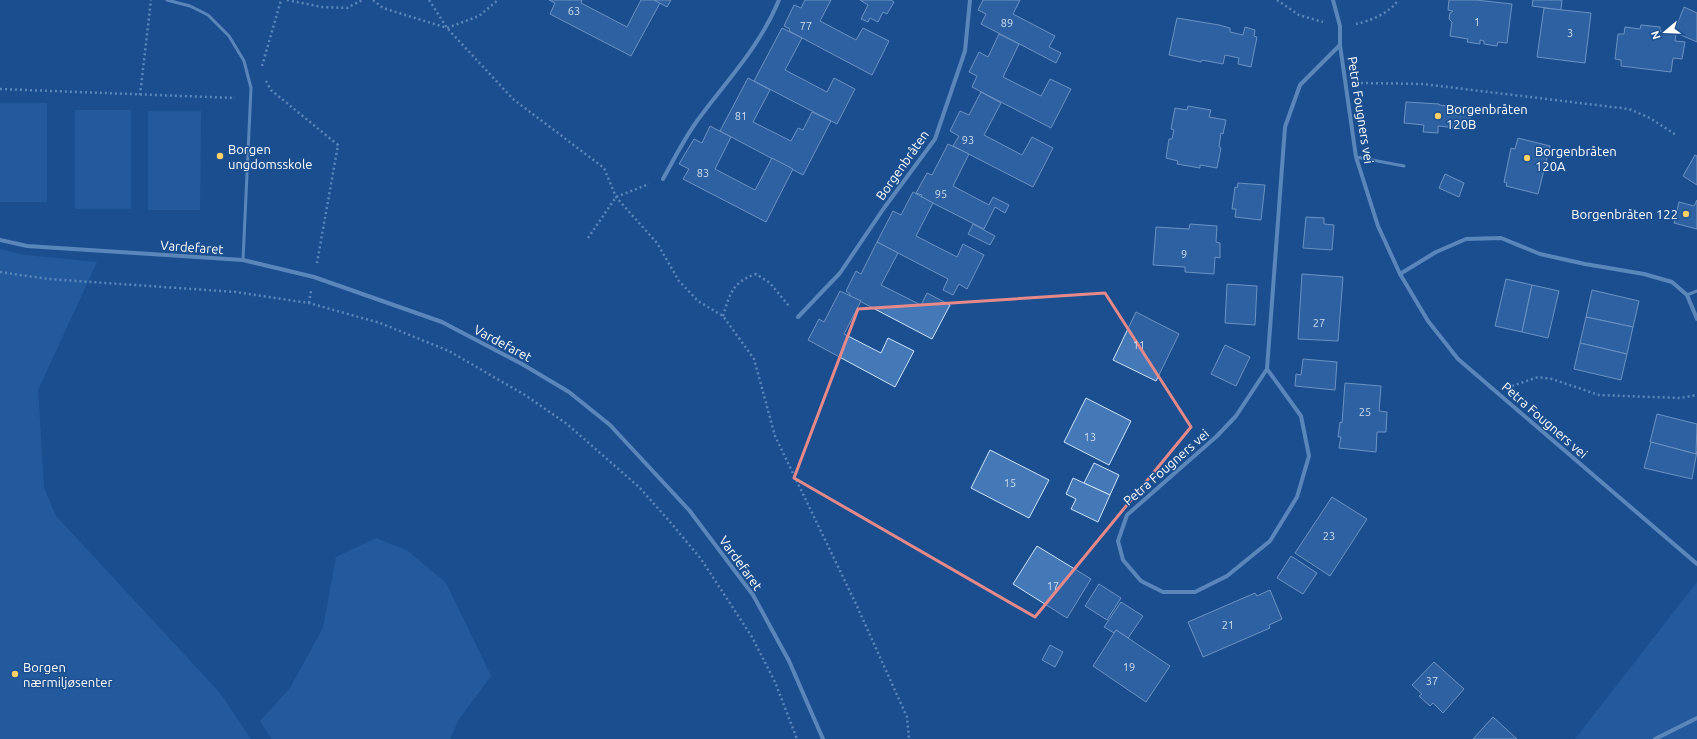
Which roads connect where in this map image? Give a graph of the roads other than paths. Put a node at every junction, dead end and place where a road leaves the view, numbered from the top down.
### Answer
1 (167, 0) edge
2 (190, 0) edge
3 (779, 0) edge
4 (970, 0) edge
5 (1333, 0) edge
6 (190, 6) junction
7 (1340, 45) junction
8 (1356, 157) junction
9 (1404, 166) dead end
10 (663, 178) road end
11 (0, 240) edge
12 (242, 260) junction
13 (1400, 274) junction
14 (1697, 291) edge
15 (1687, 295) junction
16 (798, 317) road end
17 (1697, 319) edge
18 (1267, 369) junction
19 (1697, 564) edge
20 (1697, 718) edge
21 (823, 739) edge
22 (1655, 739) edge

1 - 6 lane
2 - 6 lane
3 - 10 street
4 - 16 street, Borgenbråten
5 - 7 street
6 - 12 lane
7 - 8 street, Petra Fougners vei
7 - 18 street, Petra Fougners vei
8 - 9 lane
8 - 13 street, Petra Fougners vei
11 - 12 street, Vardefaret
12 - 21 street, Vardefaret
13 - 15 street
13 - 19 street, Petra Fougners vei
14 - 15 lane
15 - 17 street
18 - 18 street, Petra Fougners vei
20 - 22 street

